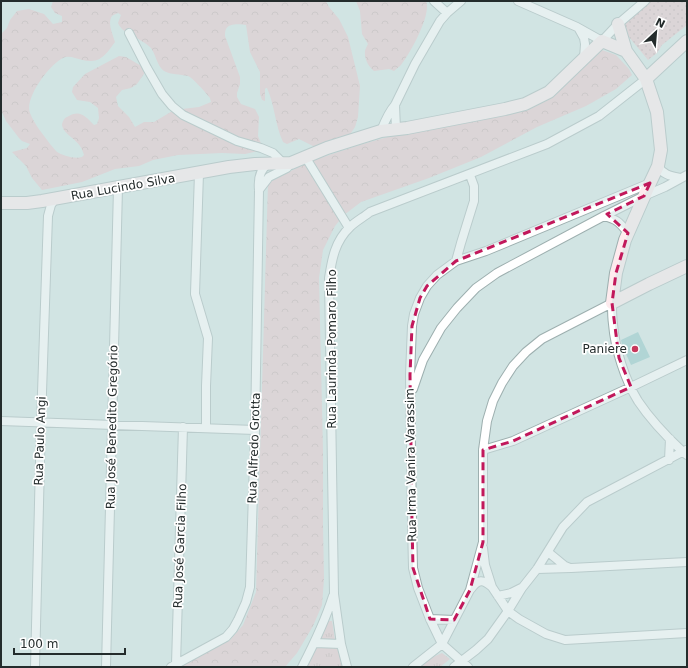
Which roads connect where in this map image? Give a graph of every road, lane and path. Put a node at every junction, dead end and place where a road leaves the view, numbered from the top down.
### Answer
1 (434, 1) edge
2 (461, 1) edge
3 (518, 1) edge
4 (645, 1) edge
5 (447, 13) junction
6 (618, 24) junction
7 (577, 27) junction
8 (129, 33) dead end
9 (602, 41) junction
10 (687, 41) edge
11 (626, 51) junction
12 (584, 58) junction
13 (646, 79) junction
14 (395, 105) junction
15 (396, 129) junction
16 (381, 131) junction
17 (306, 158) junction
18 (287, 163) junction
19 (249, 164) junction
20 (268, 164) junction
21 (658, 166) junction
22 (199, 173) junction
23 (470, 175) junction
24 (684, 176) edge
25 (258, 180) junction
26 (650, 183) junction
27 (118, 188) junction
28 (259, 190) junction
29 (644, 196) junction
30 (55, 199) junction
31 (42, 201) junction
32 (1, 203) edge
33 (48, 216) junction
34 (604, 216) junction
35 (349, 228) junction
36 (628, 233) junction
37 (456, 261) junction
38 (687, 266) edge
39 (612, 303) junction
40 (687, 360) edge
41 (631, 387) junction
42 (410, 398) junction
43 (1, 421) edge
44 (41, 422) junction
45 (112, 426) junction
46 (183, 427) junction
47 (206, 428) junction
48 (255, 430) junction
49 (670, 439) junction
50 (483, 450) junction
51 (686, 453) edge
52 (669, 460) junction
53 (483, 542) junction
54 (548, 552) junction
55 (687, 562) edge
56 (476, 566) junction
57 (485, 566) junction
58 (571, 568) junction
59 (537, 569) junction
60 (492, 587) junction
61 (522, 588) junction
62 (470, 590) junction
63 (334, 594) junction
64 (498, 596) junction
65 (508, 611) junction
66 (430, 619) junction
67 (454, 620) junction
68 (687, 633) edge
69 (315, 643) junction
70 (341, 644) junction
71 (442, 644) junction
72 (461, 661) junction
73 (174, 666) edge
74 (35, 667) edge
75 (106, 667) edge
76 (302, 667) edge
77 (347, 667) edge
78 (413, 667) edge
79 (454, 667) edge
80 (468, 667) edge

1 - 5 street
2 - 5 street
3 - 7 street
4 - 6 street
5 - 14 street
6 - 9 street
6 - 11 street
7 - 9 street
7 - 12 street
8 - 18 street
9 - 11 street
9 - 12 street, Rua Lucindo Silva
10 - 13 street
11 - 13 street
12 - 15 street, Rua Lucindo Silva
13 - 21 street
13 - 23 street, Rua Laurinda Pomaro Filho
14 - 15 street
14 - 16 street
15 - 16 street, Rua Lucindo Silva
16 - 17 street, Rua Lucindo Silva
17 - 18 street, Rua Lucindo Silva
17 - 35 street
18 - 20 street, Rua Lucindo Silva
18 - 28 street
19 - 20 street, Rua Lucindo Silva
19 - 22 street, Rua Lucindo Silva
19 - 25 street
20 - 25 street
21 - 24 street
21 - 26 street
22 - 27 street, Rua Lucindo Silva
22 - 47 street
23 - 35 street, Rua Laurinda Pomaro Filho
23 - 37 street
24 - 29 street
25 - 28 street, Rua Alfredo Grotta
26 - 29 street
26 - 37 street, Rua Irma Vanira Varassim
27 - 30 street, Rua Lucindo Silva
27 - 45 street, Rua José Benedito Gregório
28 - 48 street, Rua Alfredo Grotta
29 - 34 street
29 - 36 street
30 - 31 street, Rua Lucindo Silva
30 - 33 street, Rua Paulo Angi
31 - 32 street, Rua Lucindo Silva
31 - 33 street, Rua Paulo Angi
33 - 44 street, Rua Paulo Angi
34 - 36 street
34 - 42 street
35 - 63 street, Rua Laurinda Pomaro Filho
36 - 39 street
37 - 42 street, Rua Irma Vanira Varassim
38 - 39 street
39 - 41 street
39 - 50 street
40 - 41 street
41 - 49 street
41 - 50 street
42 - 66 street, Rua Irma Vanira Varassim
43 - 44 street
44 - 45 street
44 - 74 street, Rua Paulo Angi
45 - 46 street
45 - 75 street, Rua José Benedito Gregório
46 - 47 street
46 - 73 street, Rua José Garcia Filho
47 - 48 street
48 - 73 street, Rua Alfredo Grotta
49 - 51 street
49 - 52 street
50 - 53 street
51 - 52 street
52 - 54 street
53 - 56 street
53 - 57 street
54 - 58 street
54 - 59 street
55 - 58 street
56 - 57 street
56 - 62 street
57 - 60 street
58 - 59 street
59 - 61 street
60 - 62 street
60 - 64 street
61 - 64 street
61 - 65 street
62 - 67 street
63 - 69 street, Rua Laurinda Pomaro Filho
63 - 70 street, Rua Laurinda Pomaro Filho
64 - 65 street
65 - 68 street
65 - 72 street
66 - 67 street
66 - 71 street, Rua Irma Vanira Varassim
67 - 71 street
69 - 70 street
69 - 76 street, Rua Laurinda Pomaro Filho
70 - 77 street, Rua Laurinda Pomaro Filho
71 - 72 street, Rua Irma Vanira Varassim
71 - 78 street
72 - 79 street
72 - 80 street, Rua Irma Vanira Varassim

